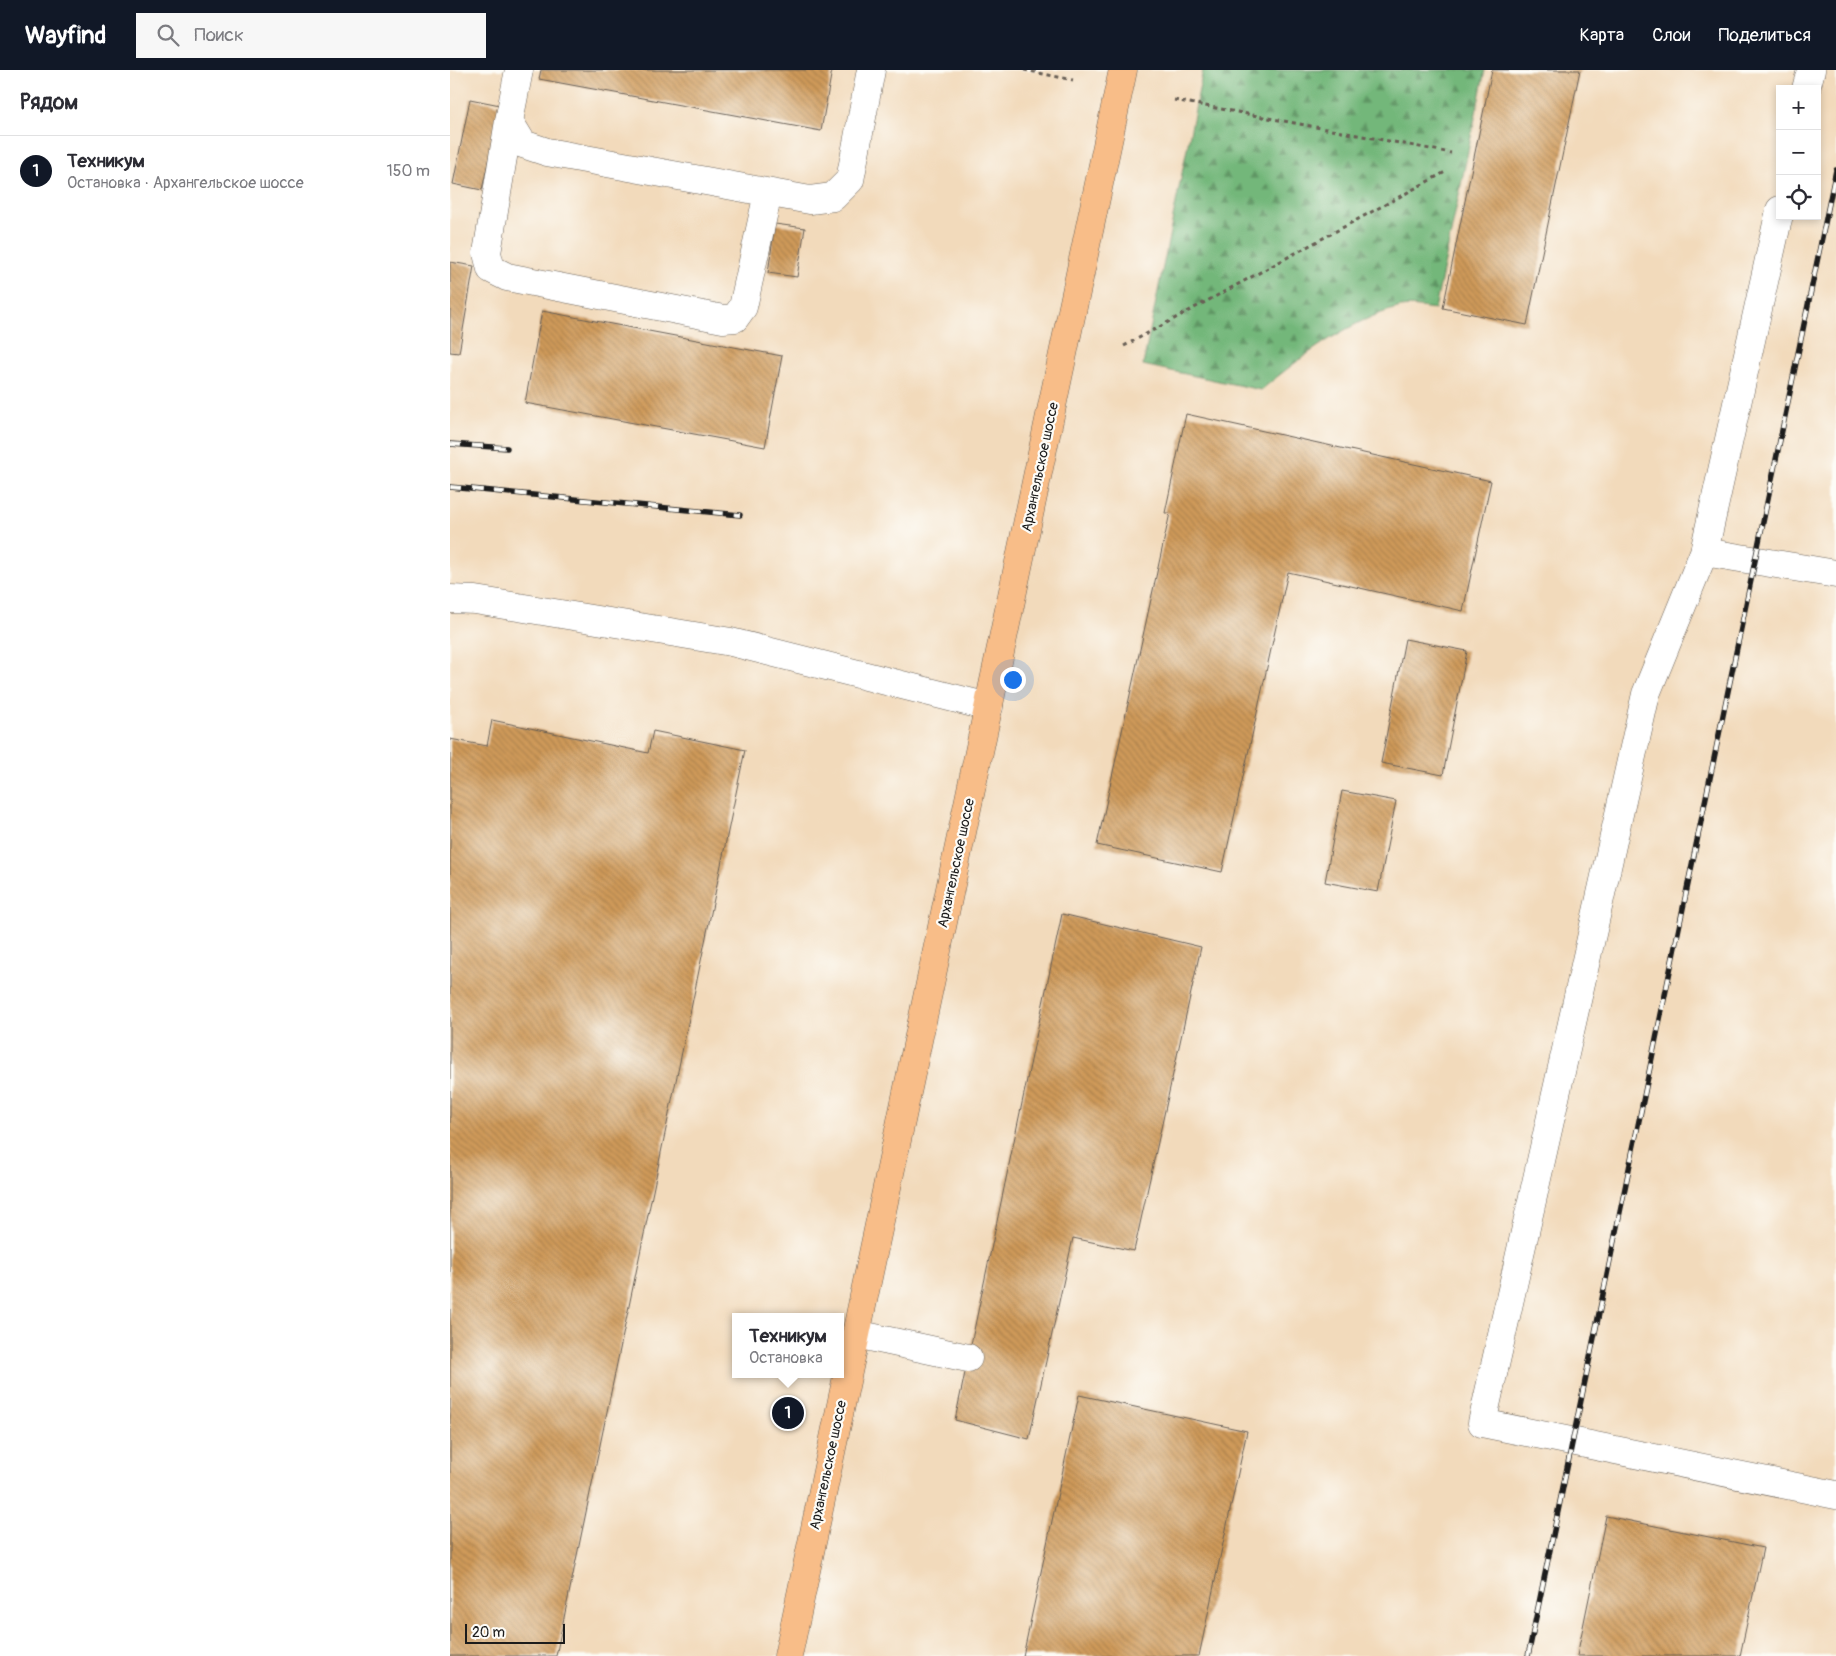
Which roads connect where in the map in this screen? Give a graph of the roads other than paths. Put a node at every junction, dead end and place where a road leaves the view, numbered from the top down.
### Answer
1 (519, 70) edge
2 (871, 70) edge
3 (1123, 70) edge
4 (1811, 70) edge
5 (1807, 85) edge
6 (509, 121) junction
7 (768, 193) junction
8 (1778, 220) edge
9 (1704, 552) junction
10 (1836, 574) edge
11 (450, 599) edge
12 (989, 707) junction
13 (856, 1334) junction
14 (968, 1358) dead end
15 (1836, 1494) edge
16 (788, 1656) edge

1 - 6 lane
2 - 7 lane
3 - 12 main road, Архангельское шоссе
4 - 5 lane
6 - 7 lane
6 - 7 lane
8 - 9 lane
9 - 10 lane
9 - 15 lane
11 - 12 lane
12 - 13 main road, Архангельское шоссе
13 - 14 lane
13 - 16 main road, Архангельское шоссе

